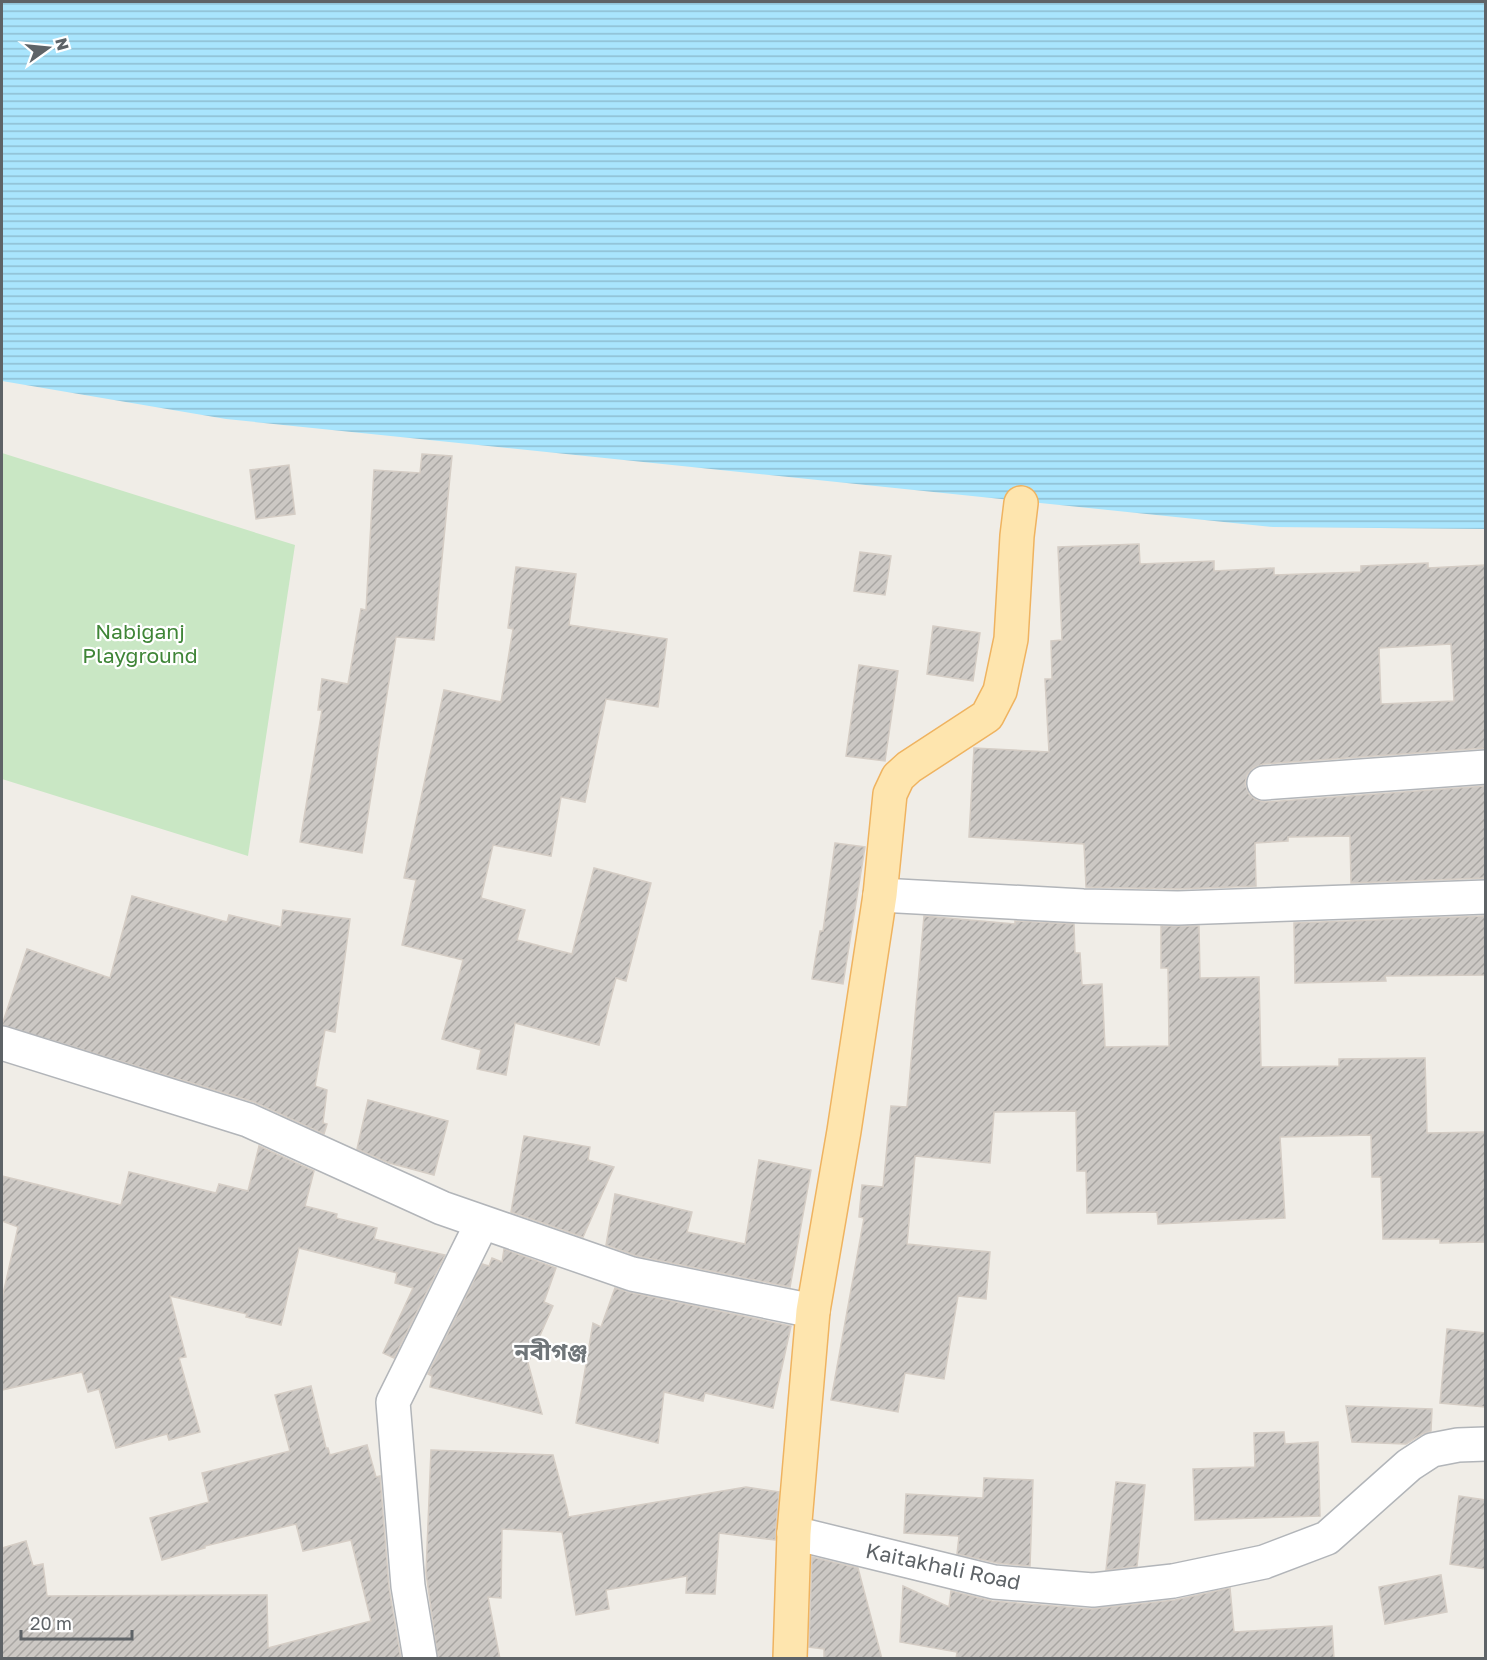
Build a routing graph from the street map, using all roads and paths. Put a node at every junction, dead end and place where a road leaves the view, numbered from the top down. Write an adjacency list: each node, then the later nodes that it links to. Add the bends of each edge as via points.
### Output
1 (1021, 503): 4 (main road, via 1011,639 1000,692 987,716 898,777 890,794)
2 (1485, 767): 3 (street)
3 (1264, 783)
4 (880, 895): 5 (street, via 1178,908); 8 (main road)
5 (1485, 897)
6 (2, 1043): 7 (street, via 248,1120)
7 (482, 1223): 8 (street, via 632,1274); 11 (street, via 393,1402 408,1586)
8 (813, 1311): 10 (main road)
9 (1485, 1444): 10 (street, Kaitakhali Road, via 1432,1450 1409,1465 1327,1538 1264,1562 1173,1581 1093,1590 994,1582)
10 (794, 1533): 12 (main road)
11 (420, 1659)
12 (790, 1659)

